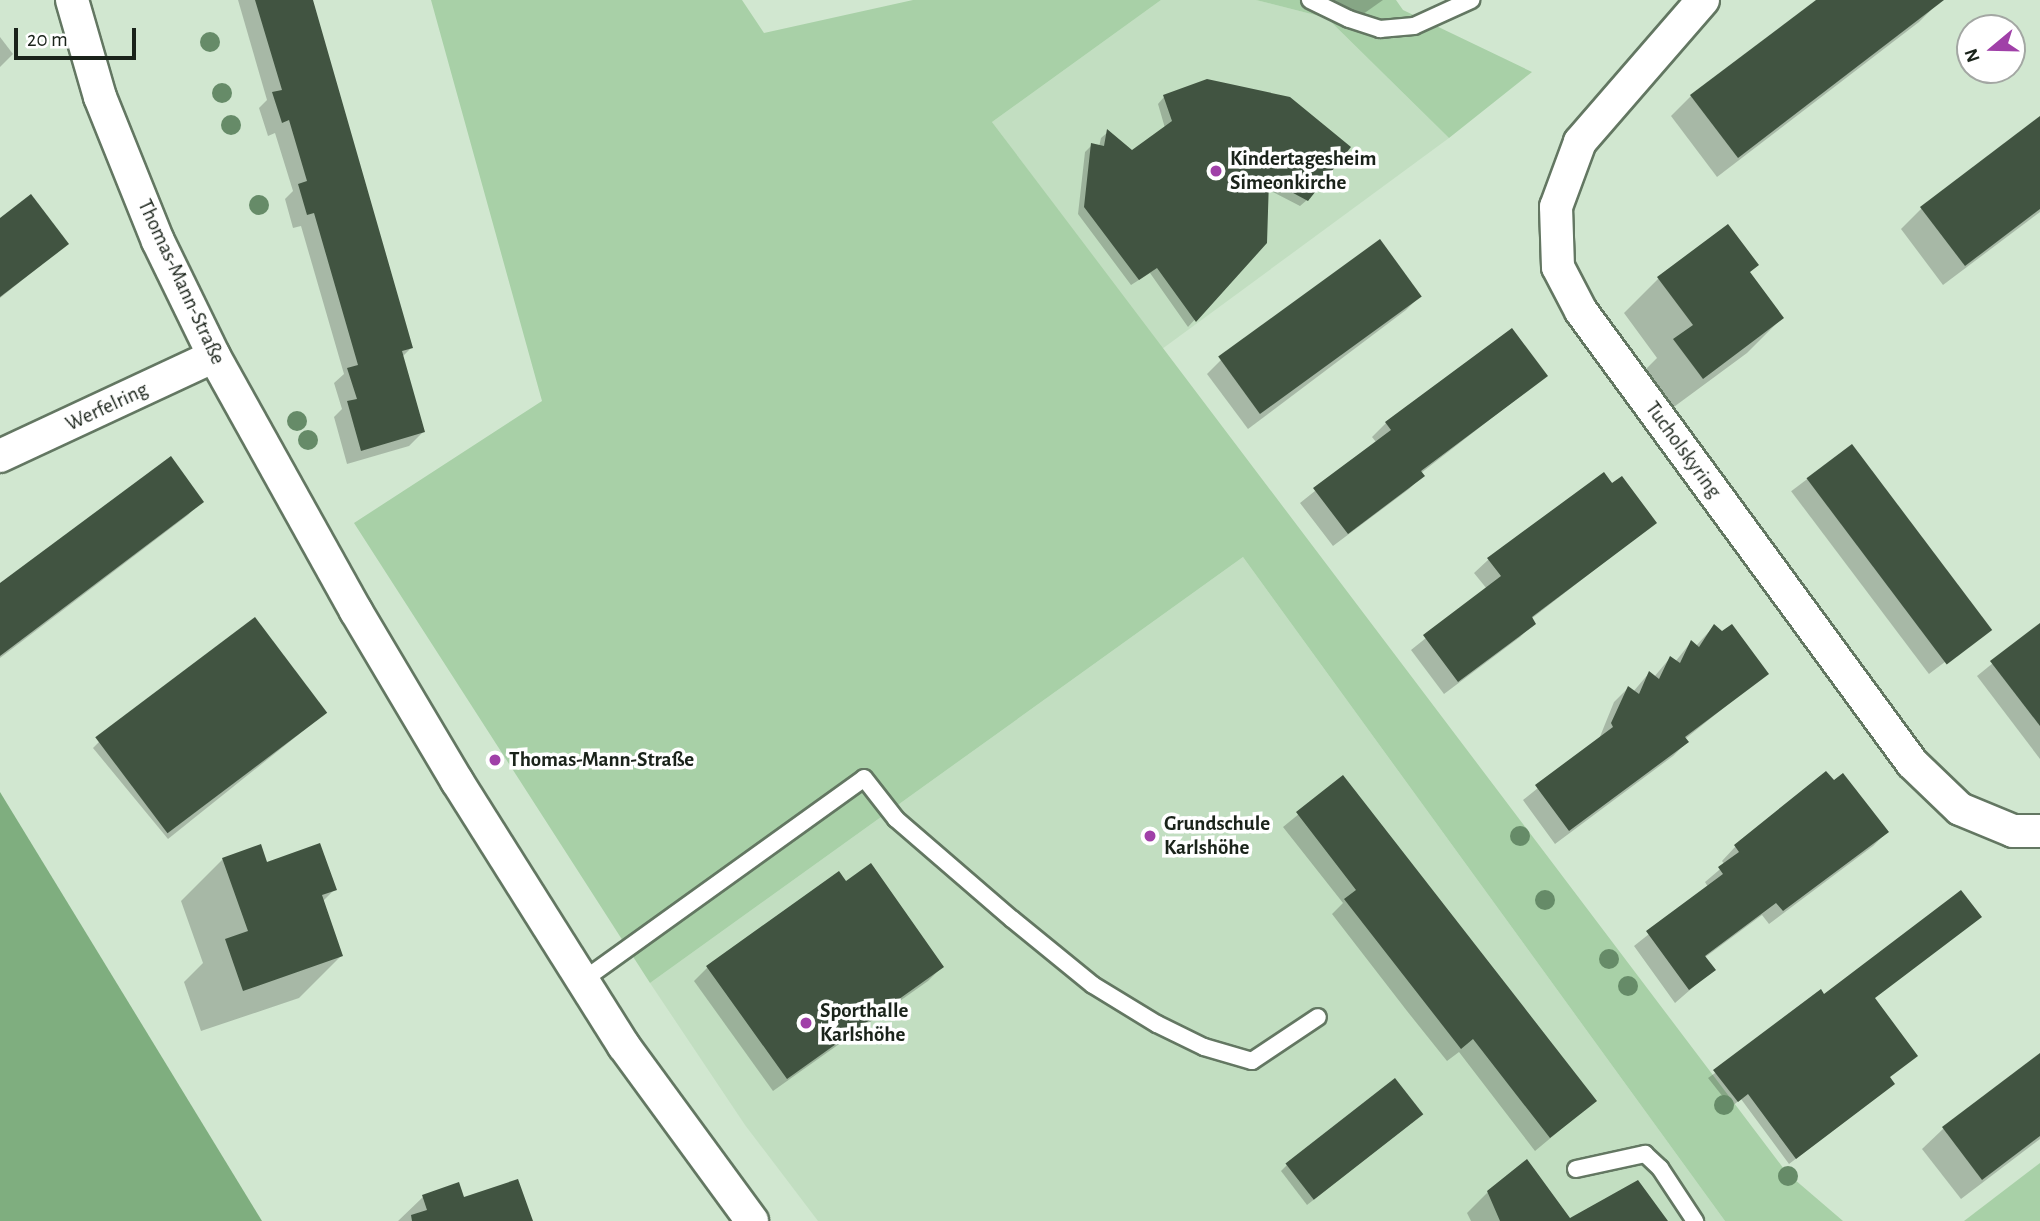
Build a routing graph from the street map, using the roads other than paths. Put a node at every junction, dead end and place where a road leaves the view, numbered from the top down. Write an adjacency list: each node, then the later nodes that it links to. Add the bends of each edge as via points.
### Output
1 (72, 0): 5 (street, Thomas-Mann-Straße, via 100,97 158,241)
2 (1310, 0): 3 (lane, via 1380,29 1413,26)
3 (1471, 0)
4 (1703, 0): 7 (street, Tucholskyring, via 1580,142 1556,207 1559,267 1581,311 1912,763 1960,809 2013,831)
5 (214, 356): 6 (street, Werfelring); 8 (street, Thomas-Mann-Straße, via 405,696)
6 (0, 456)
7 (2040, 831)
8 (582, 981): 9 (lane, via 863,778 896,819 1023,927 1093,985 1157,1024 1203,1048 1252,1062); 11 (street, Thomas-Mann-Straße)
9 (1318, 1017)
10 (1576, 1169): 12 (lane, via 1645,1154 1660,1168)
11 (752, 1221)
12 (1695, 1221)

